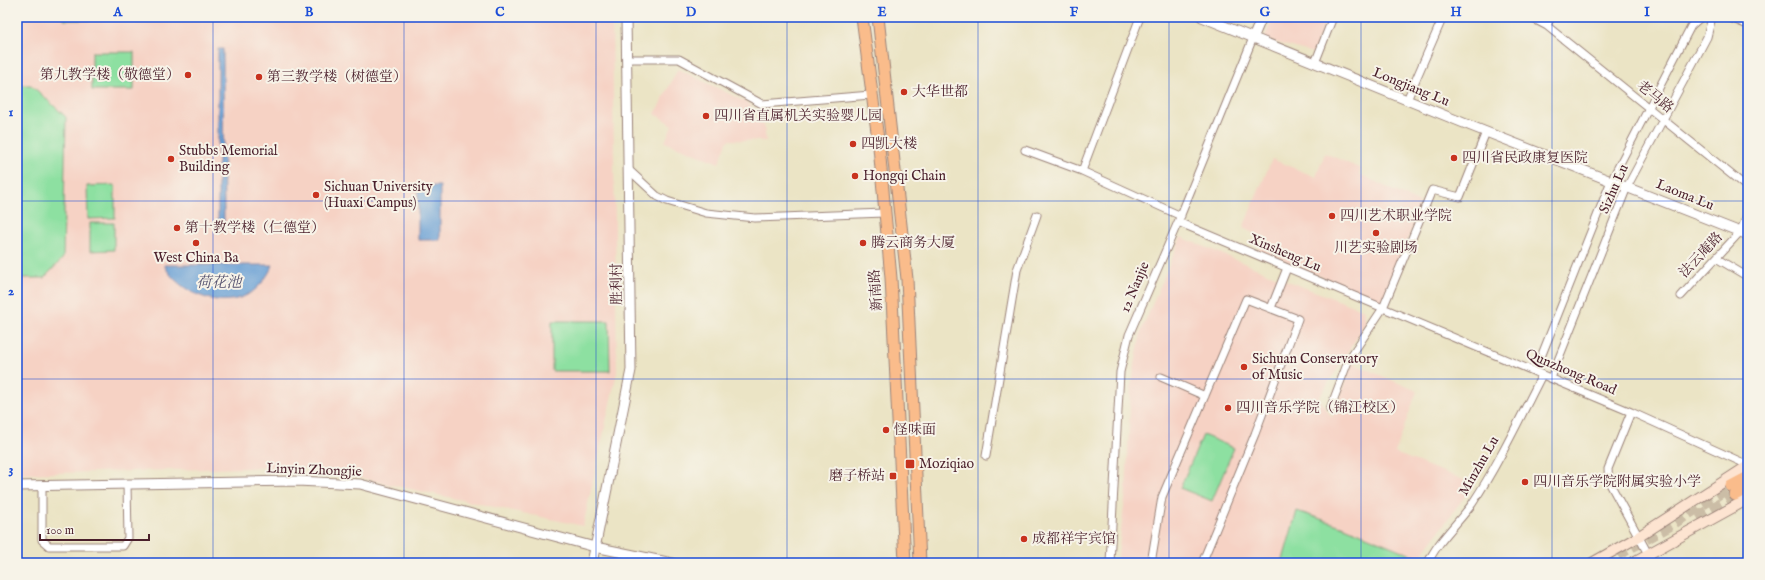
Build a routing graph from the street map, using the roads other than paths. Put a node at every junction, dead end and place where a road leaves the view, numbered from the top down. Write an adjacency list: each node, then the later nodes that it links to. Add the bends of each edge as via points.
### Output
1 (626, 17): 17 (street, 胜利村)
2 (862, 17): 19 (main road, 新南路)
3 (878, 17): 61 (main road, via 907,279)
4 (1140, 17): 26 (street)
5 (1202, 17): 16 (street, Longjiang Lu)
6 (1262, 17): 16 (street)
7 (1332, 17): 18 (street)
8 (1443, 17): 20 (street)
9 (1530, 17): 15 (street, 老马路)
10 (1551, 17): 15 (street)
11 (1701, 17): 21 (street, Sizhu Lu, via 1692,26)
12 (1712, 17): 22 (street, Sizhu Lu, via 1706,37)
13 (1728, 17): 14 (street)
14 (1748, 25)
15 (1547, 26): 21 (street, 老马路)
16 (1253, 38): 18 (street, Longjiang Lu); 33 (street, 12 Nanjie)
17 (627, 58): 19 (street, via 679,59 762,104); 25 (street, 胜利村)
18 (1315, 63): 20 (street, Longjiang Lu)
19 (871, 95): 30 (main road, 新南路, via 879,147)
20 (1406, 100): 23 (street, Longjiang Lu)
21 (1648, 108): 22 (street, 老马路); 27 (street, Sizhu Lu)
22 (1663, 120): 28 (street, Sizhu Lu); 29 (street, 老马路)
23 (1486, 132): 27 (street, Longjiang Lu); 40 (street, via 1460,197 1432,190)
24 (1025, 150): 26 (street, Xinsheng Lu)
25 (629, 170): 30 (street, via 657,196 706,213 756,218); 56 (street, 胜利村, via 632,370)
26 (1082, 171): 33 (street, Xinsheng Lu)
27 (1611, 181): 28 (street, Laoma Lu); 41 (street, Sizhu Lu)
28 (1627, 187): 34 (street, Laoma Lu); 43 (street, Sizhu Lu)
29 (1748, 188)
30 (884, 213): 60 (main road, 新南路, via 891,282)
31 (1748, 214): 34 (street)
32 (1037, 215): 47 (street, via 1017,270)
33 (1179, 219): 36 (street, Xinsheng Lu); 62 (street, 12 Nanjie, via 1129,335 1120,372)
34 (1744, 233): 35 (street, 法云庵路)
35 (1716, 258): 37 (street); 38 (street, 法云庵路)
36 (1287, 268): 39 (street); 40 (street, Xinsheng Lu)
37 (1748, 277)
38 (1681, 296)
39 (1271, 308): 44 (street, via 1246,299); 64 (street, via 1298,319 1255,434)
40 (1383, 308): 41 (street, Qunzhong Road); 45 (street, via 1349,359)
41 (1539, 373): 43 (street, Qunzhong Road); 65 (street, Minzhu Lu, via 1490,475 1471,506)
42 (1161, 378): 44 (street)
43 (1551, 378): 46 (street, Qunzhong Road)
44 (1205, 396): 63 (street, via 1162,498)
45 (1330, 409)
46 (1631, 412): 48 (street, Qunzhong Road); 55 (street, via 1608,469 1609,482)
47 (986, 456)
48 (1748, 465): 55 (main road)
49 (1748, 477): 53 (main road, via 1733,491)
50 (127, 484): 52 (street, Linyin Zhongjie); 52 (street, via 128,538 123,546 49,546 42,540); 56 (street, Linyin Zhongjie, via 297,481 360,484)
51 (17, 486): 52 (street, Linyin Zhongjie)
52 (42, 486)
53 (1748, 488)
54 (1748, 499): 57 (main road)
55 (1638, 537): 57 (street); 66 (main road)
56 (595, 547): 58 (street, 胜利村); 59 (street, Linyin Zhongjie)
57 (1650, 559): 67 (main road)
58 (592, 563)
59 (672, 563)
60 (905, 563)
61 (920, 563)
62 (1110, 563)
63 (1150, 563)
64 (1202, 563)
65 (1428, 563)
66 (1592, 563)
67 (1632, 563)

